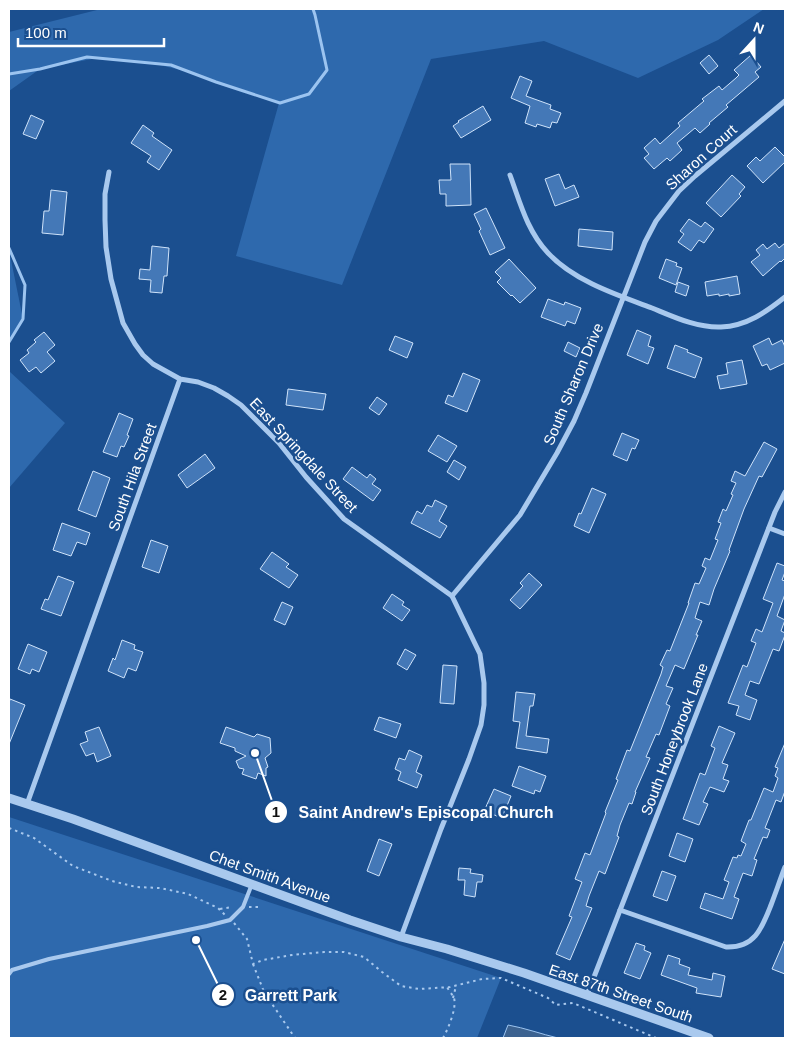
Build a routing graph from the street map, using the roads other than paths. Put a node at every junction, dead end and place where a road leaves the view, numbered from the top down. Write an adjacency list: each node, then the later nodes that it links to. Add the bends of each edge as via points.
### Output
1 (785, 100): 4 (street, Sharon Court, via 671,200 645,242)
2 (109, 172): 6 (street, via 105,194 106,247 123,323 143,355)
3 (510, 175): 4 (street, via 527,223 547,253 569,271)
4 (623, 297): 5 (street, via 699,326 722,327 757,317); 10 (street, South Sharon Drive, via 574,421 557,453 520,515)
5 (785, 297)
6 (180, 379): 10 (street, East Springdale Street, via 214,388 241,405 279,443 344,519); 12 (street, South Hila Street)
7 (785, 492): 8 (street, South Honeybrook Lane)
8 (769, 528): 9 (street); 15 (street, South Honeybrook Lane)
9 (785, 534)
10 (452, 596): 16 (street, via 480,654 484,683 483,713 469,759)
11 (9, 798): 12 (street, Chet Smith Avenue)
12 (27, 804): 14 (street, Chet Smith Avenue)
13 (785, 867): 15 (street, via 759,932 751,940 736,946 726,947)
14 (252, 884): 16 (street, Chet Smith Avenue); 18 (lane, via 243,907 230,920 49,959 12,970)
15 (620, 910): 19 (street, South Honeybrook Lane)
16 (401, 937): 17 (street, Chet Smith Avenue)
17 (524, 973): 19 (street, East 87th Street South)
18 (9, 974)
19 (587, 995): 20 (street, East 87th Street South)
20 (709, 1038)

